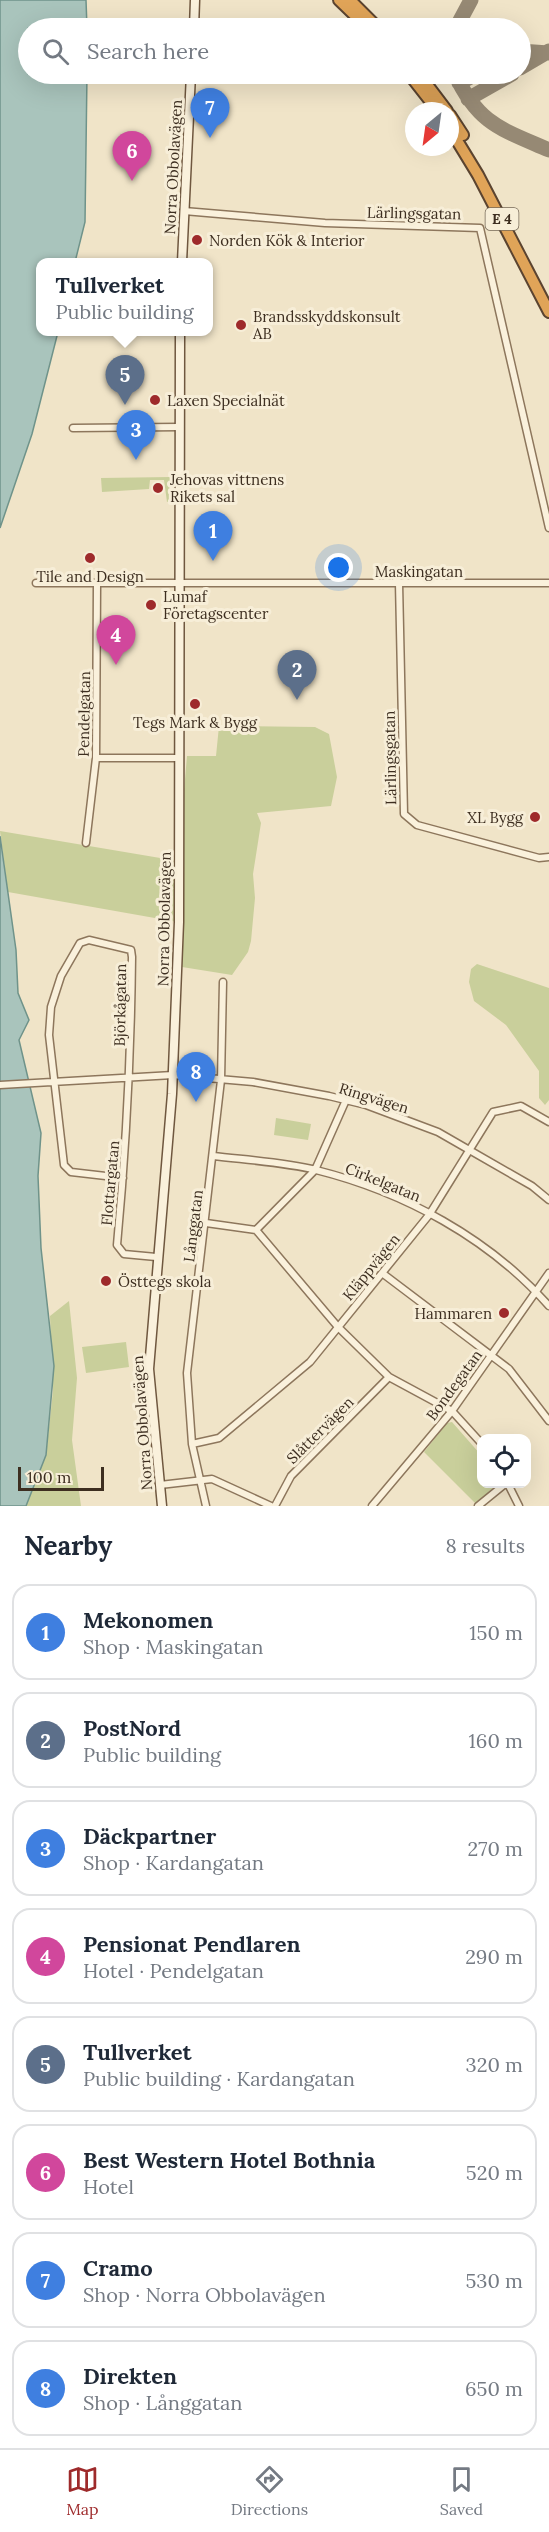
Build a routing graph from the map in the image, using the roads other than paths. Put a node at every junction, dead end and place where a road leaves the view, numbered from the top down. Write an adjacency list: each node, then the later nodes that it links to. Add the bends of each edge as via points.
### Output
1 (195, 0): 4 (street)
2 (339, 0): 5 (highway)
3 (350, 0): 6 (highway)
4 (194, 18)
5 (358, 18)
6 (368, 18)
7 (190, 84): 14 (street, Norra Obbolavägen)
8 (417, 84): 10 (highway)
9 (427, 84): 11 (highway)
10 (431, 102)
11 (440, 102)
12 (459, 130): 16 (highway, E 4)
13 (459, 143): 17 (highway, E 4)
14 (184, 211): 15 (street, Norra Obbolavägen); 21 (street, Lärlingsgatan, via 325,223 480,228)
15 (182, 258)
16 (549, 297)
17 (549, 312)
18 (180, 336): 20 (street, Norra Obbolavägen)
19 (73, 428): 20 (street)
20 (179, 428): 23 (street, Norra Obbolavägen)
21 (549, 528)
22 (36, 583): 26 (street, Maskingatan)
23 (181, 583): 24 (street, Maskingatan); 26 (street, Maskingatan); 28 (street, Norra Obbolavägen)
24 (399, 583): 25 (street, Maskingatan); 30 (street, Lärlingsgatan, via 404,814 417,825 538,858)
25 (549, 583)
26 (97, 584): 27 (street, Pendelgatan)
27 (96, 758): 28 (street); 29 (street, Pendelgatan)
28 (179, 758): 32 (street, Norra Obbolavägen, via 179,922)
29 (86, 843)
30 (549, 857)
31 (223, 982): 35 (street, Långgatan)
32 (173, 1075): 33 (street, Ringvägen); 35 (street, Ringvägen); 47 (street, Norra Obbolavägen)
33 (130, 1078): 34 (street, Ringvägen); 34 (street, Björkågatan, via 130,950 89,940 80,943 61,976 51,1007 49,1035); 42 (street, Flottargatan)
34 (55, 1080): 36 (street, Ringvägen); 42 (street, via 66,1169)
35 (221, 1080): 37 (street, Ringvägen, via 265,1084); 40 (street, Långgatan)
36 (0, 1085)
37 (345, 1100): 39 (street, Ringvägen, via 438,1132); 41 (street)
38 (549, 1122): 39 (street, Kläppvägen, via 521,1106 493,1112)
39 (468, 1150): 43 (street, Ringvägen); 44 (street, Kläppvägen)
40 (213, 1156): 41 (street, Cirkelgatan); 45 (street, Långgatan)
41 (315, 1170): 44 (street, Cirkelgatan, via 375,1189); 46 (street)
42 (123, 1178): 47 (street, Flottargatan, via 118,1248 124,1254)
43 (549, 1200)
44 (429, 1215): 48 (street, Kläppvägen); 50 (street, Cirkelgatan, via 483,1247)
45 (206, 1223): 46 (street); 58 (street, Långgatan, via 187,1373)
46 (256, 1230): 52 (street)
47 (156, 1257): 60 (street, Norra Obbolavägen, via 148,1368)
48 (382, 1273): 52 (street, Kläppvägen); 53 (street)
49 (549, 1273): 50 (street, Bondegatan)
50 (536, 1292): 51 (street, Cirkelgatan); 53 (street, Bondegatan)
51 (549, 1306)
52 (338, 1328): 54 (street); 58 (street, Kläppvägen, via 310,1362 219,1438)
53 (492, 1354): 55 (street, Bondegatan); 56 (street, via 516,1376)
54 (389, 1377): 55 (street); 65 (street, Slåttervägen, via 291,1476)
55 (452, 1411): 57 (street); 66 (street, Bondegatan)
56 (549, 1421)
57 (477, 1438)
58 (192, 1444): 59 (street, Långgatan)
59 (200, 1479): 60 (street); 64 (street, Långgatan); 65 (street, via 222,1482)
60 (160, 1485): 63 (street, Norra Obbolavägen)
61 (502, 1488): 67 (street)
62 (509, 1488): 68 (street)
63 (162, 1506)
64 (206, 1506)
65 (273, 1506)
66 (372, 1506)
67 (478, 1506)
68 (519, 1506)

